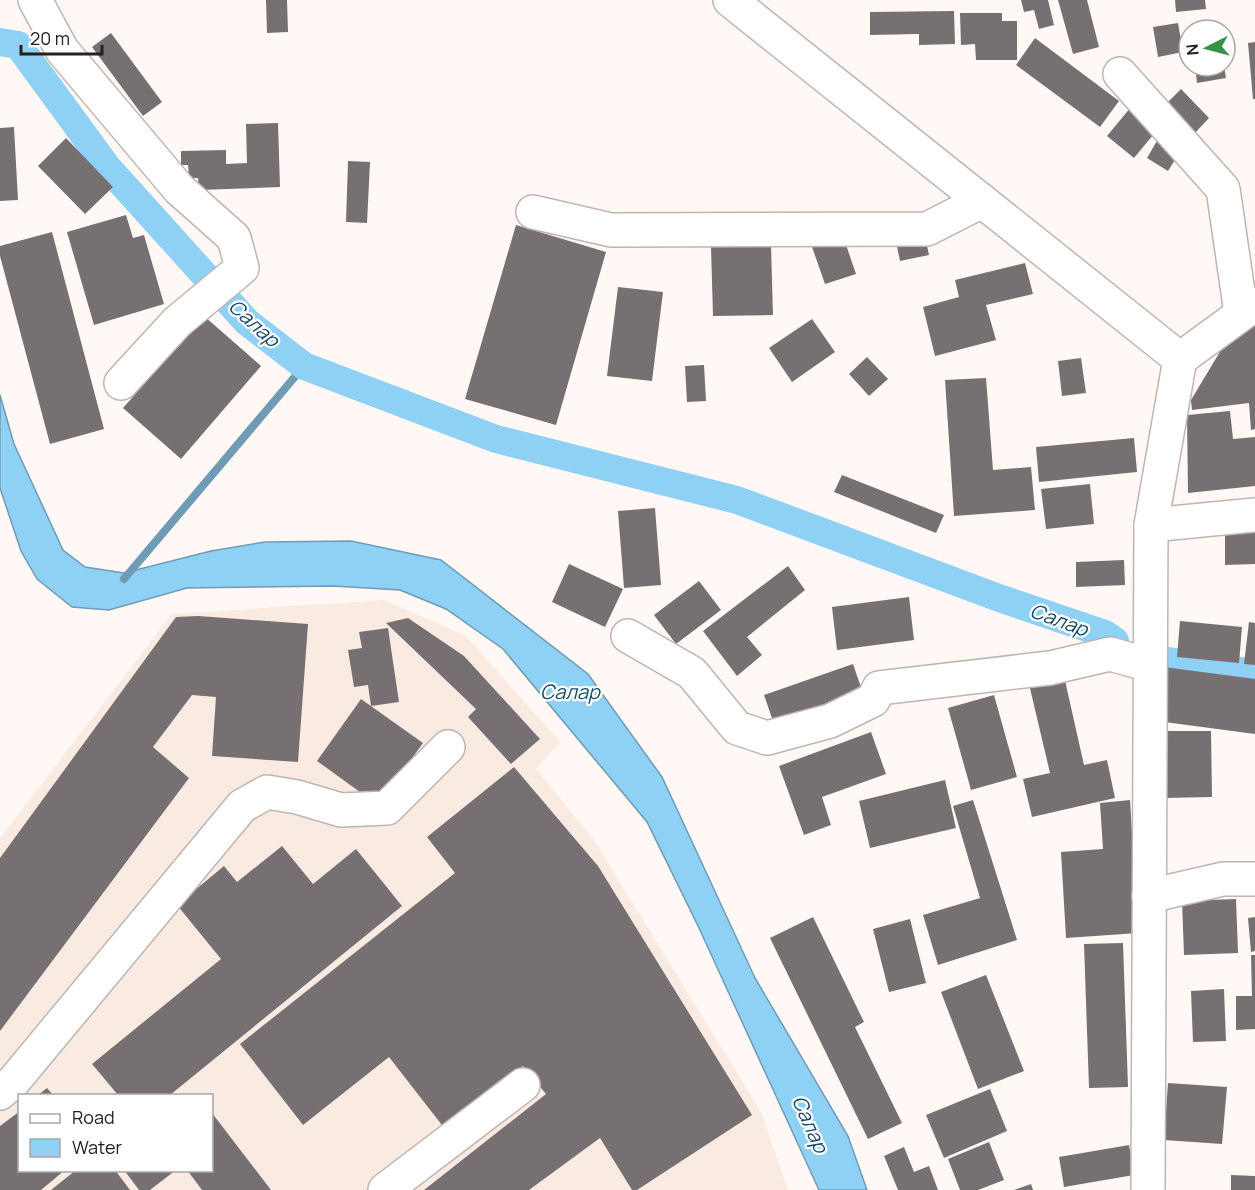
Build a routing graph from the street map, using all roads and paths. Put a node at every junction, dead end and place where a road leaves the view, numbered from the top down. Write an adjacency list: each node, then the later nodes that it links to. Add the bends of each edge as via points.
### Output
1 (35, 0): 8 (street, via 62,50 179,189 234,238 242,268 177,322)
2 (741, 5): 4 (street)
3 (1120, 74): 6 (street, via 1223,189)
4 (982, 201): 5 (street, via 927,229 611,230); 7 (street)
5 (533, 212)
6 (1248, 309): 7 (street)
7 (1180, 359): 10 (street)
8 (121, 383)
9 (1255, 515): 10 (street)
10 (1151, 525): 12 (street)
11 (628, 636): 12 (street, via 692,673 736,728 767,738 831,721 873,700 879,688 1050,668 1110,654)
12 (1150, 665): 15 (street)
13 (448, 747): 17 (street, via 387,808 341,810 267,792 242,806)
14 (1255, 879): 15 (street, via 1223,879)
15 (1149, 896): 19 (street)
16 (524, 1084): 18 (street)
17 (0, 1093)
18 (385, 1190)
19 (1148, 1190)

